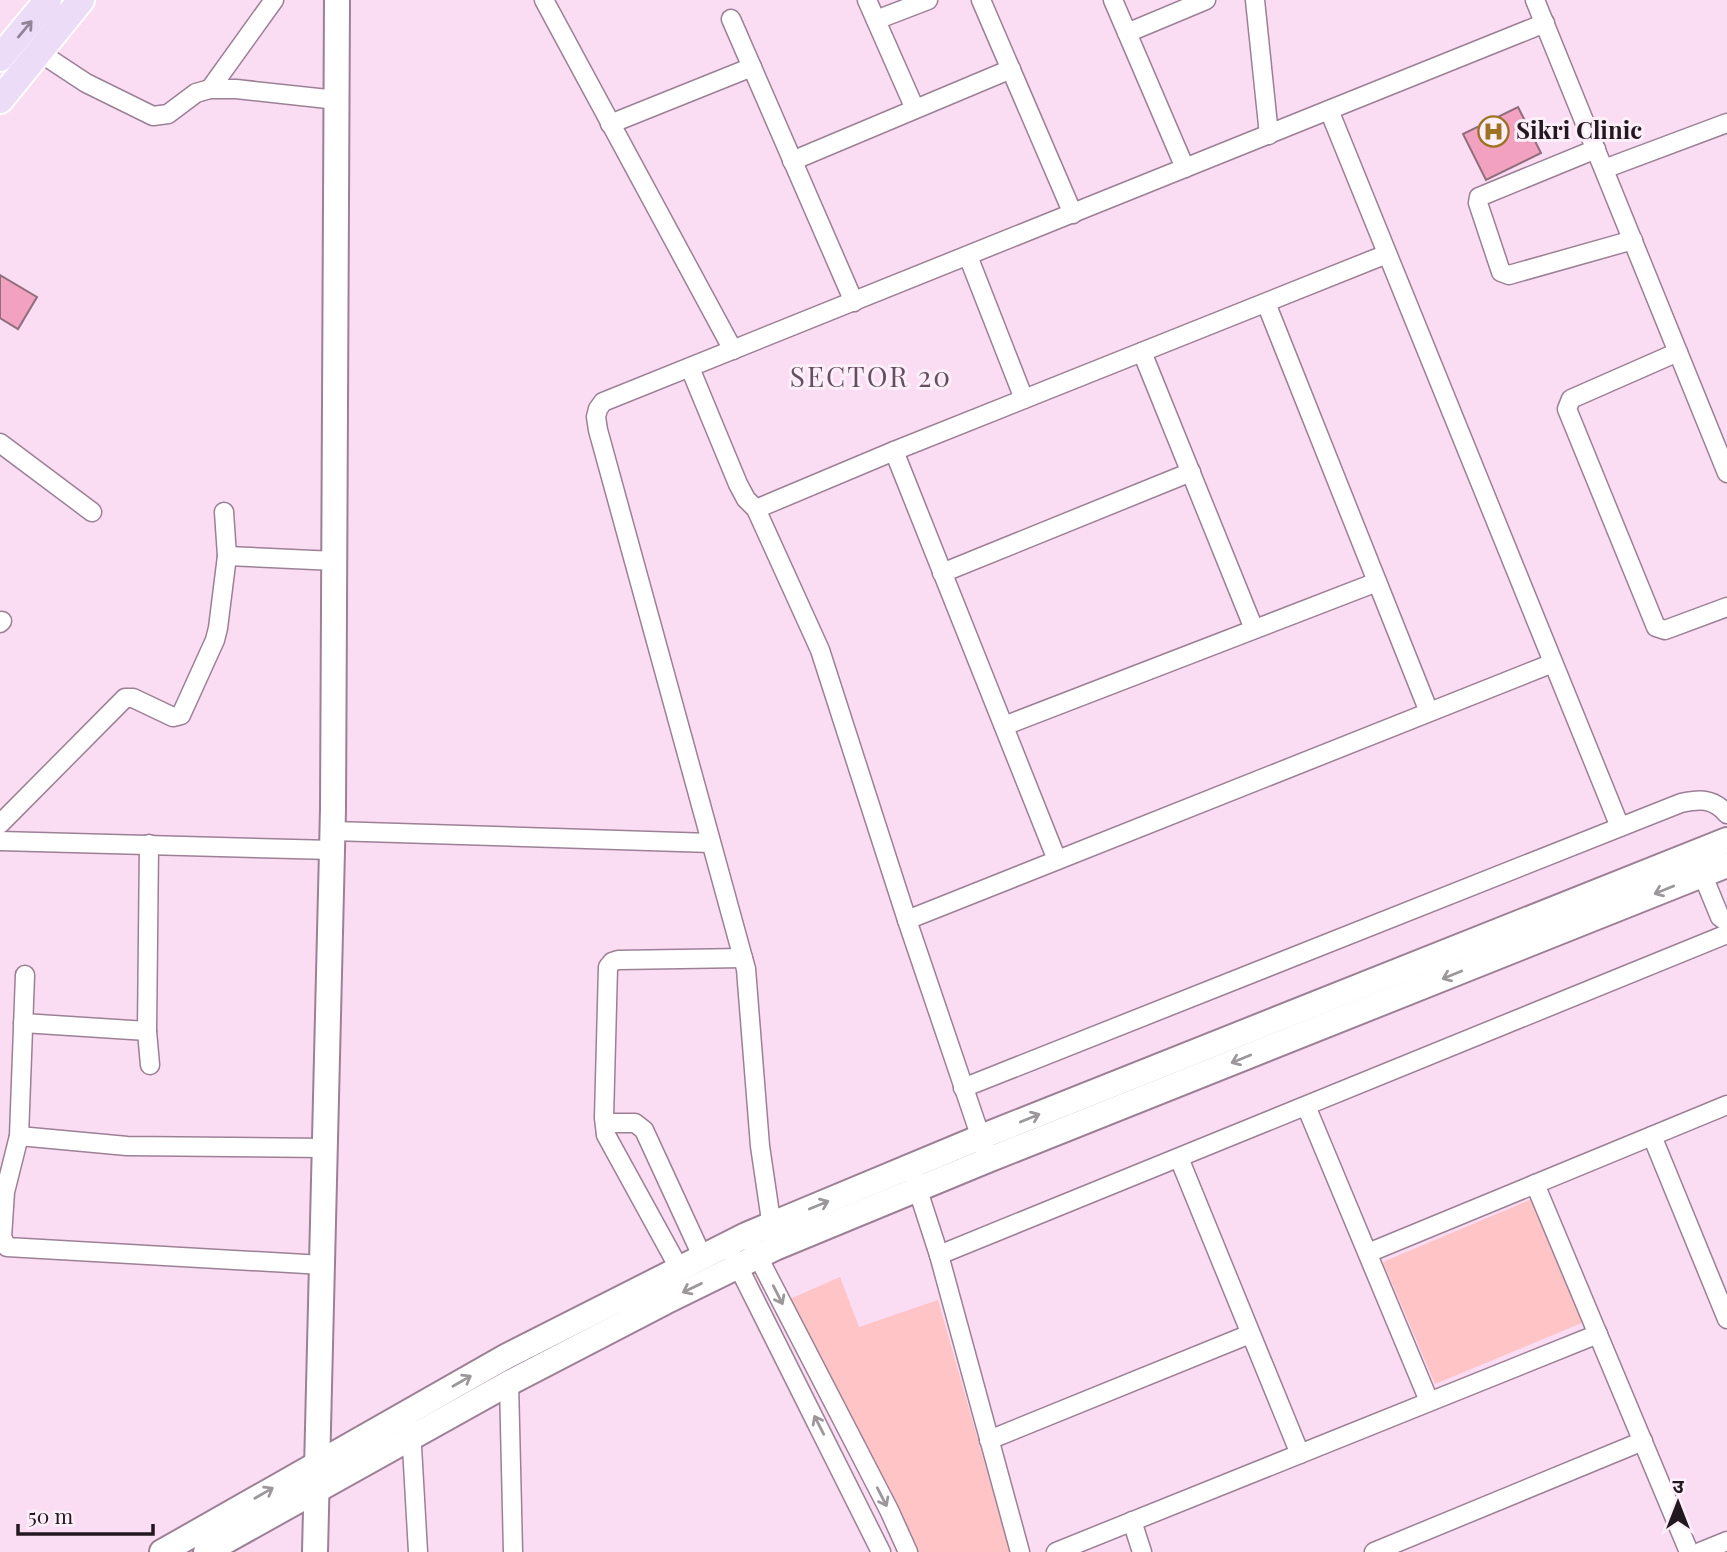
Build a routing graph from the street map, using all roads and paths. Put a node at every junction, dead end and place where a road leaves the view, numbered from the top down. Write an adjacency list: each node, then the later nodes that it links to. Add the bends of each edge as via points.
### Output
1 (48, 0): 18 (main road, one-way to 1)
2 (81, 0): 17 (main road)
3 (274, 0): 21 (street)
4 (337, 0): 23 (main road)
5 (544, 0): 27 (street)
6 (867, 0): 14 (street)
7 (928, 0): 14 (street)
8 (981, 0): 20 (street)
9 (1113, 0): 16 (street)
10 (1206, 0): 16 (street)
11 (1255, 0): 28 (street)
12 (1535, 0): 15 (street)
13 (731, 19): 19 (street)
14 (876, 20): 24 (street)
15 (1545, 23): 25 (street); 29 (street)
16 (1128, 33): 31 (street)
17 (39, 52): 21 (street, via 86,83 153,116 168,114); 22 (main road)
18 (0, 58)
19 (752, 67): 27 (street); 30 (street)
20 (1011, 69): 24 (street); 33 (street)
21 (209, 89): 23 (street)
22 (0, 100)
23 (337, 100): 52 (main road)
24 (915, 109): 30 (street)
25 (1329, 110): 28 (street); 35 (street)
26 (1727, 123): 32 (street)
27 (610, 124): 39 (street)
28 (1269, 135): 31 (street)
29 (1596, 149): 32 (street); 34 (street, via 1479,198 1501,272 1509,275)
30 (792, 160): 37 (street)
31 (1185, 168): 33 (street)
32 (1604, 169): 34 (street)
33 (1073, 214): 36 (street)
34 (1633, 240): 41 (street)
35 (1387, 254): 38 (street); 57 (street)
36 (968, 256): 37 (street); 43 (street)
37 (854, 302): 39 (street)
38 (1266, 303): 40 (street); 54 (street)
39 (733, 350): 42 (street)
40 (1142, 352): 43 (street); 46 (street)
41 (1678, 352): 47 (street); 55 (street, via 1571,399 1567,409 1656,627 1665,630)
42 (690, 368): 48 (street, via 738,484); 65 (street, via 603,402 596,417)
43 (1024, 399): 45 (street)
44 (0, 443): 49 (street)
45 (894, 451): 48 (street); 53 (street)
46 (1191, 472): 53 (street); 56 (street)
47 (1727, 473)
48 (755, 509): 70 (street, via 820,650)
49 (92, 512)
50 (224, 512): 51 (street)
51 (227, 556): 52 (street); 61 (street, via 215,640 181,715 173,717 125,698)
52 (334, 561): 64 (main road)
53 (942, 573): 59 (street)
54 (1377, 582): 56 (street); 58 (street)
55 (1727, 607)
56 (1254, 629): 59 (street)
57 (1553, 663): 58 (street); 62 (street)
58 (1429, 712): 68 (street)
59 (1004, 726): 68 (street)
60 (1727, 814): 62 (street, via 1709,800 1699,799)
61 (0, 824)
62 (1620, 827): 78 (street)
63 (0, 841): 66 (street)
64 (333, 841): 65 (street); 66 (street); 84 (main road)
65 (711, 843): 73 (street)
66 (149, 844): 76 (street)
67 (1725, 856): 69 (main road)
68 (1057, 860): 70 (street)
69 (1698, 863): 71 (street, via 1720,917); 85 (main road)
70 (907, 920): 78 (street)
71 (1727, 922)
72 (1727, 934): 80 (street)
73 (743, 958): 81 (street, via 618,960 609,965); 90 (street, via 760,1146)
74 (25, 975): 75 (street)
75 (23, 1023): 76 (street); 82 (street)
76 (147, 1031): 77 (street)
77 (150, 1065)
78 (963, 1088): 85 (street)
79 (1727, 1105): 83 (street)
80 (1306, 1106): 86 (street); 91 (street)
81 (605, 1123): 93 (street, via 633,1122 644,1130); 95 (street, via 607,1139)
82 (19, 1136): 84 (street, via 127,1146); 89 (street)
83 (1652, 1136): 88 (street); 96 (street)
84 (326, 1148): 94 (main road)
85 (985, 1149): 87 (main road)
86 (1179, 1158): 92 (street); 97 (street)
87 (915, 1179): 90 (main road); 92 (street)
88 (1535, 1184): 91 (street); 98 (street)
89 (2, 1193): 94 (street, via 2,1237 11,1249)
90 (753, 1246): 93 (main road); 99 (main road, one-way to 99); 115 (street, one-way to 90); 116 (street, one-way to 116)
91 (1368, 1253): 100 (street)
92 (939, 1255): 103 (street)
93 (702, 1256): 95 (main road)
94 (323, 1265): 106 (main road)
95 (679, 1268): 101 (main road, one-way to 95)
96 (1727, 1319)
97 (1250, 1334): 103 (street); 105 (street)
98 (1598, 1334): 100 (street); 104 (street)
99 (509, 1383): 102 (main road); 114 (street)
100 (1429, 1402): 105 (street)
101 (410, 1411): 102 (street); 106 (main road)
102 (412, 1438): 107 (main road); 113 (street)
103 (989, 1440): 117 (street)
104 (1643, 1441): 120 (street); 121 (street)
105 (1300, 1454): 108 (street)
106 (318, 1461): 107 (main road); 110 (main road, one-way to 106)
107 (317, 1491): 111 (main road); 112 (main road)
108 (1132, 1521): 118 (street); 119 (street)
109 (1727, 1541): 122 (street)
110 (162, 1552)
111 (206, 1552)
112 (315, 1552)
113 (418, 1552)
114 (513, 1552)
115 (881, 1552)
116 (908, 1552)
117 (1020, 1552)
118 (1056, 1552)
119 (1142, 1552)
120 (1374, 1552)
121 (1689, 1552)
122 (1700, 1552)

